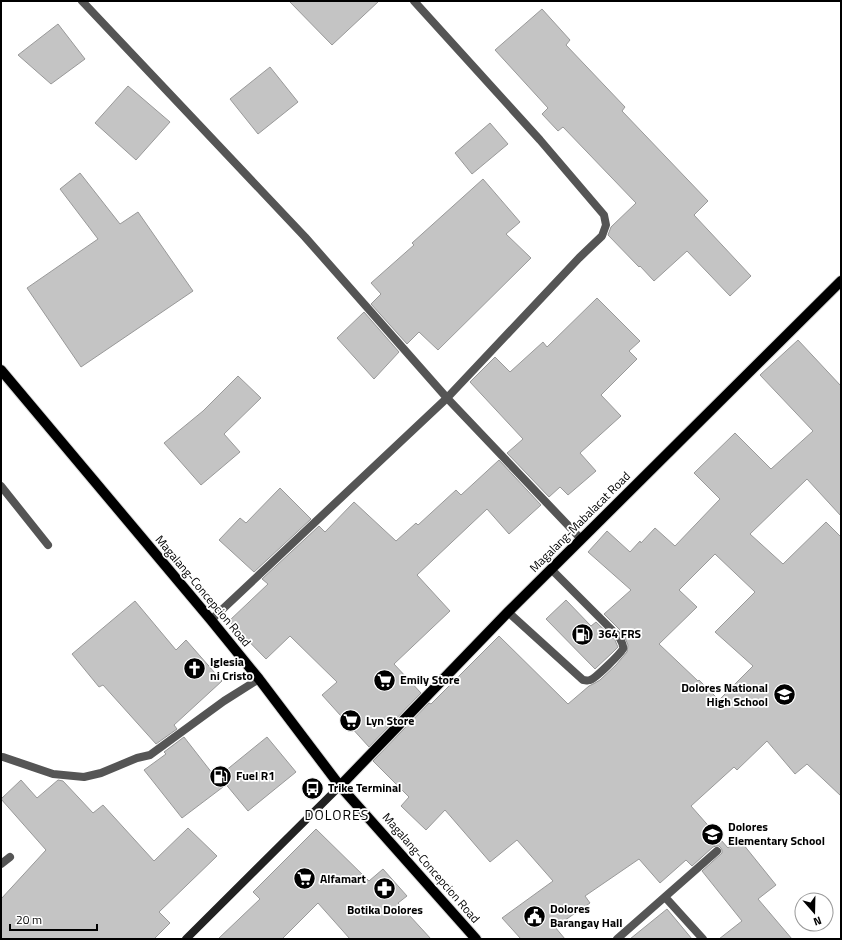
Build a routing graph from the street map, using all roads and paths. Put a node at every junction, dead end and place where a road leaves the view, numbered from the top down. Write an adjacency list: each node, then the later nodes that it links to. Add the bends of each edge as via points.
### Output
1 (82, 1): 5 (street, via 305,237)
2 (414, 1): 5 (street, via 540,140 604,215 606,225 602,236)
3 (841, 281): 7 (main road, Magalang-Mabalacat Road)
4 (1, 370): 11 (main road, Magalang-Concepcion Road)
5 (447, 398): 7 (street); 11 (street)
6 (1, 486): 8 (street)
7 (581, 539): 9 (main road, Magalang-Mabalacat Road)
8 (48, 545)
9 (551, 569): 10 (main road, Magalang-Mabalacat Road); 10 (street, via 619,637 623,649 611,662 589,681 583,680)
10 (508, 612): 14 (main road, Magalang-Mabalacat Road)
11 (211, 620): 12 (main road, Magalang-Concepcion Road)
12 (259, 679): 13 (street, via 150,755 101,773 84,777 53,774); 14 (main road, Magalang-Concepcion Road)
13 (3, 757)
14 (340, 786): 19 (street); 20 (main road, Magalang-Concepcion Road)
15 (717, 851): 18 (street)
16 (10, 857): 17 (street)
17 (1, 864)
18 (665, 897): 21 (street); 22 (street)
19 (186, 939)
20 (476, 939)
21 (617, 939)
22 (703, 939)

